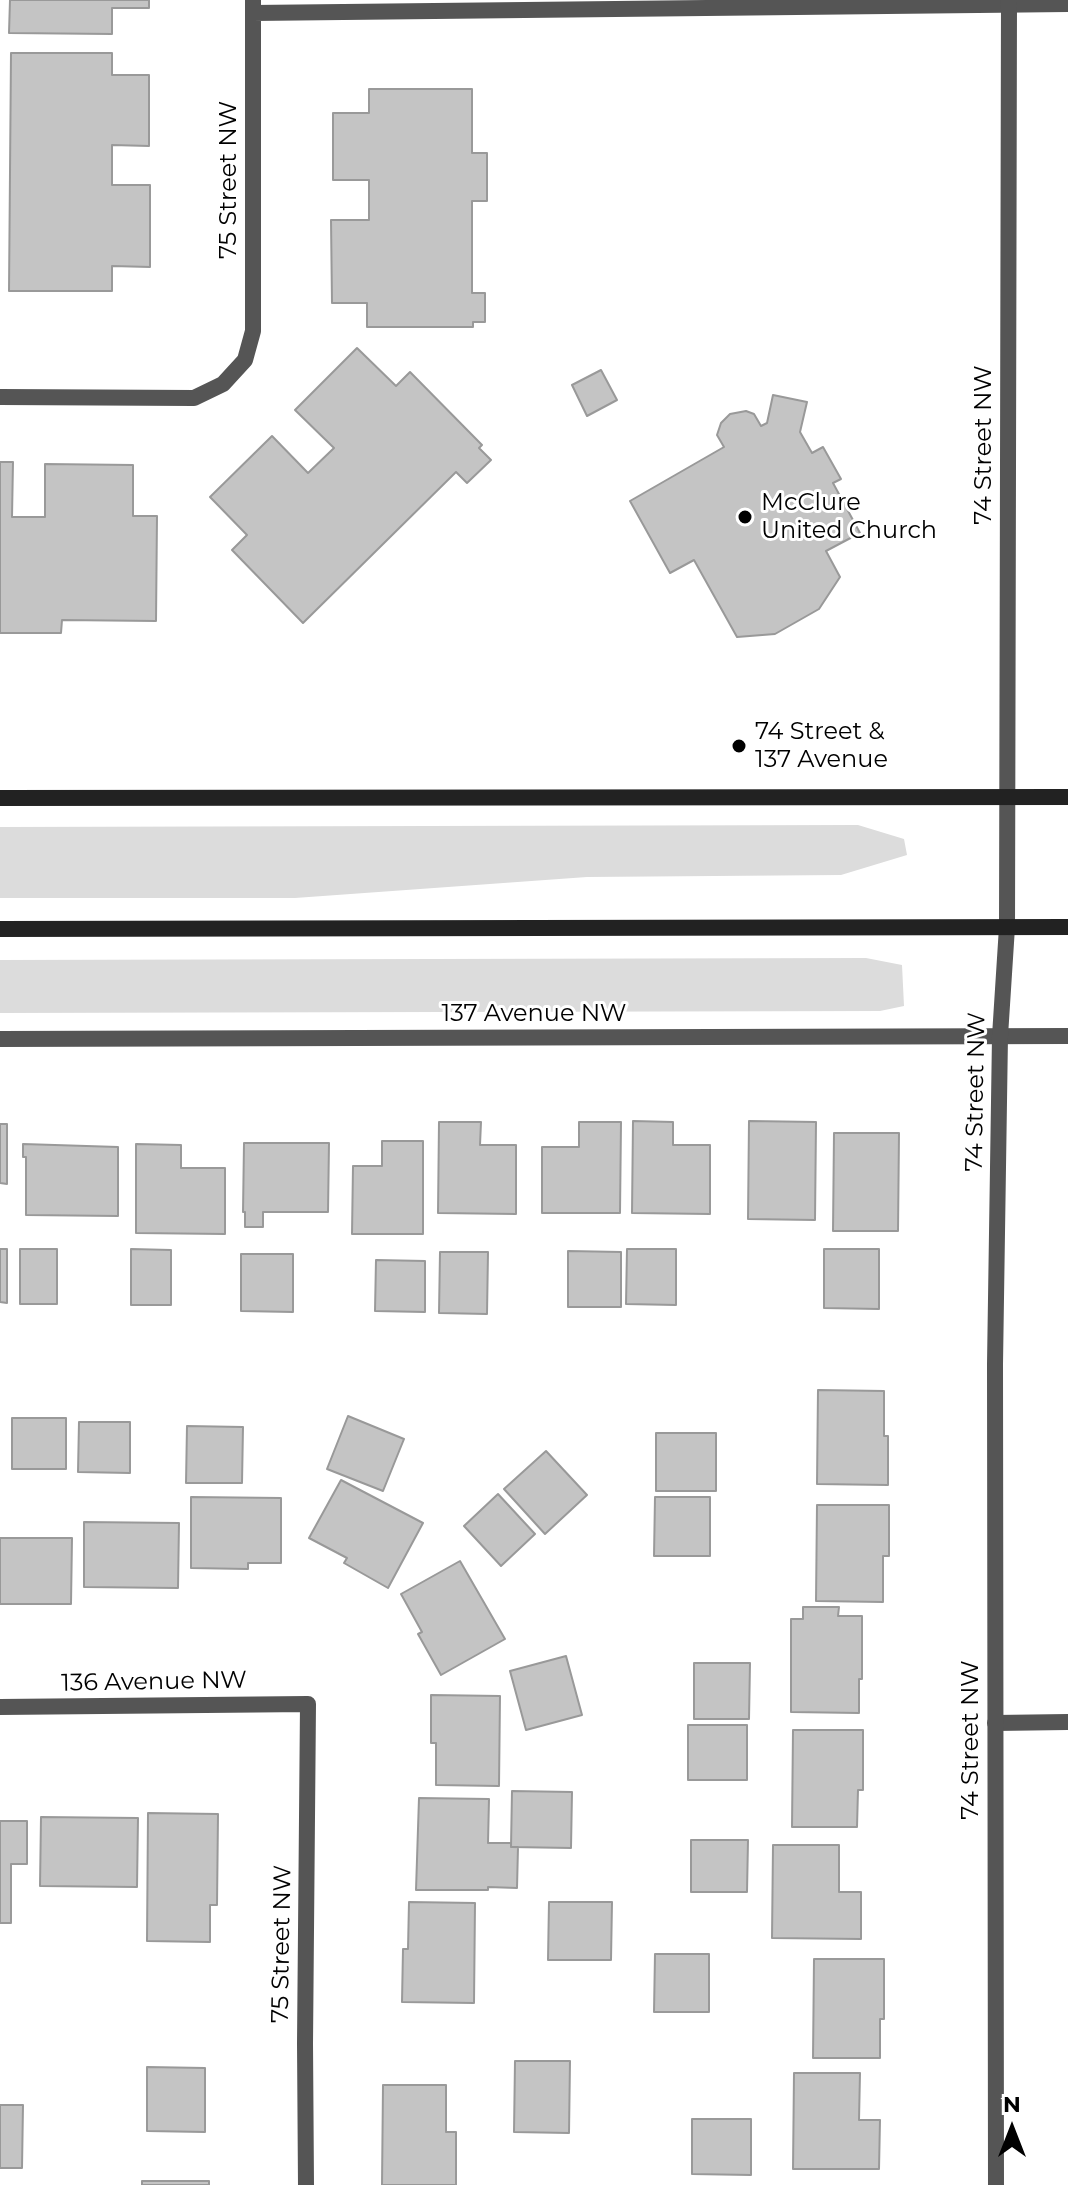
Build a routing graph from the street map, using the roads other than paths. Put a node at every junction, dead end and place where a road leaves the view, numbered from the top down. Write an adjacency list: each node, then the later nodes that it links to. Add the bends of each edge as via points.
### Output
1 (1009, 2): 2 (street); 3 (street); 5 (street, 74 Street NW)
2 (1068, 4)
3 (253, 7): 4 (street, 75 Street NW, via 253,331 245,360 223,384 194,398)
4 (0, 397)
5 (1007, 797): 6 (main road); 7 (main road); 8 (street, 74 Street NW)
6 (1068, 797)
7 (0, 798)
8 (1007, 927): 9 (main road); 10 (main road); 11 (street, 74 Street NW)
9 (1068, 927)
10 (0, 929)
11 (1000, 1036): 12 (street, 137 Avenue NW); 13 (street, 137 Avenue NW); 17 (street, 74 Street NW)
12 (1068, 1036)
13 (0, 1039)
14 (308, 1704): 15 (street, 136 Avenue NW); 18 (street, 75 Street NW)
15 (0, 1707)
16 (1068, 1722): 17 (street)
17 (995, 1723): 19 (street, 74 Street NW)
18 (306, 2185)
19 (996, 2185)

